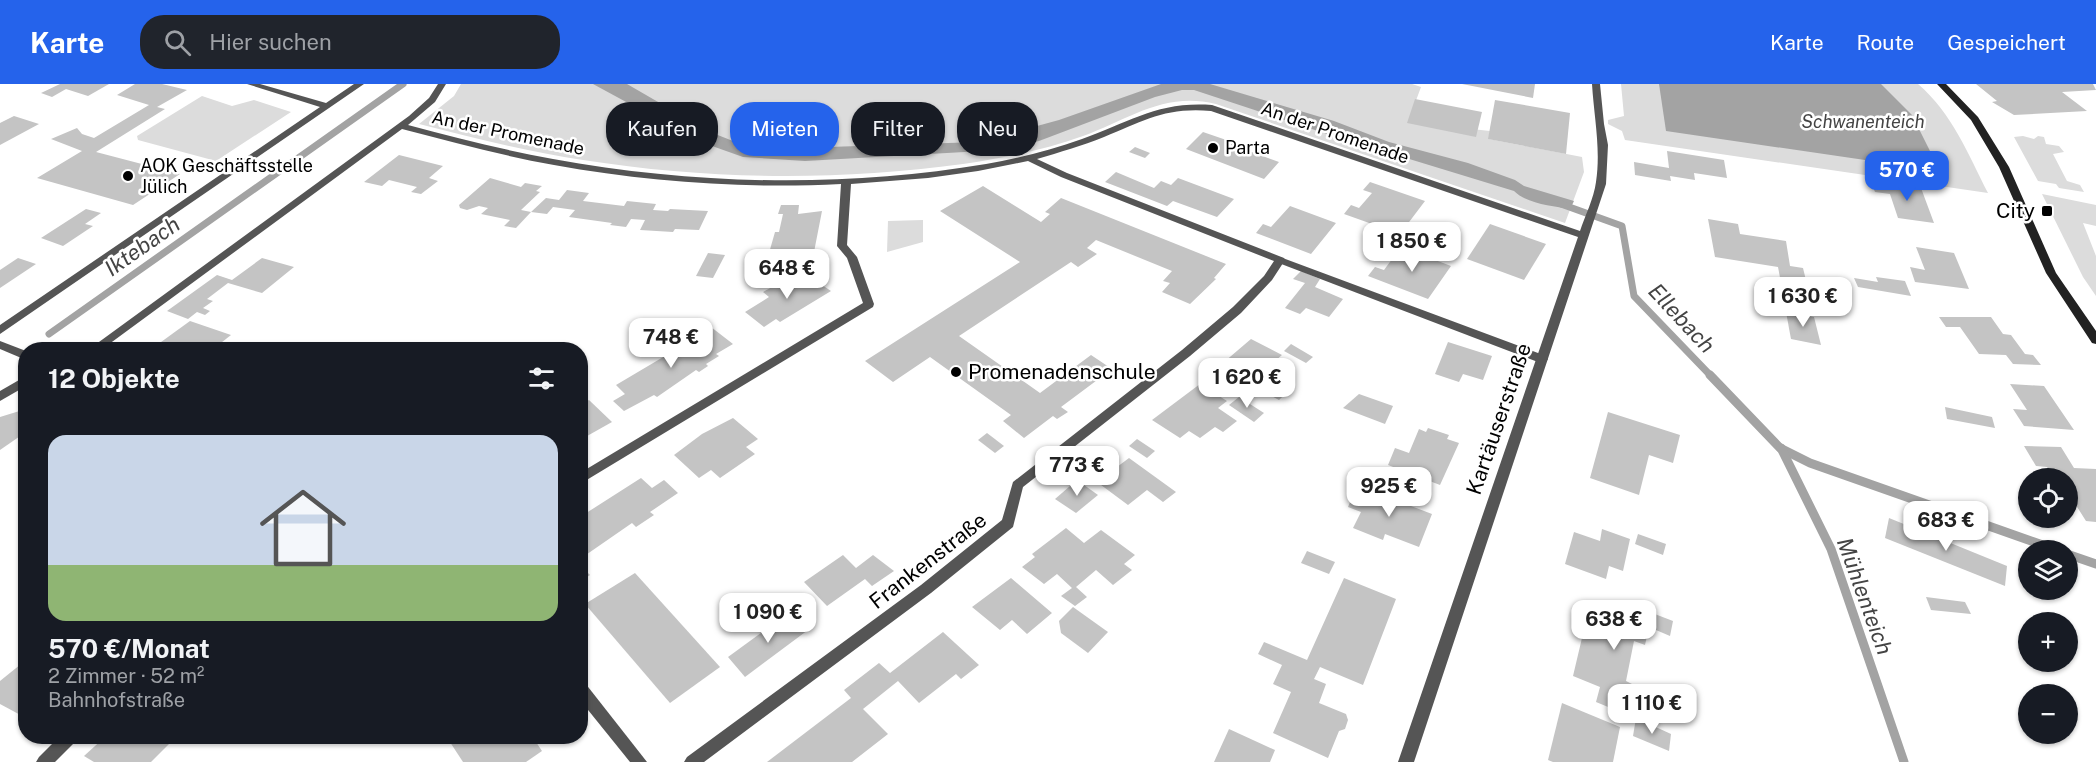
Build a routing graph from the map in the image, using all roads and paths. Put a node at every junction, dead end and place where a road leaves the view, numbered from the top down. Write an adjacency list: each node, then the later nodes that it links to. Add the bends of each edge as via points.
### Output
1 (251, 84): 6 (street)
2 (360, 84): 6 (street)
3 (442, 84): 7 (street, via 432,100)
4 (1596, 84): 10 (street, Kartäuserstraße, via 1603,145 1601,184)
5 (1941, 84): 13 (main road, via 1975,119 1998,157 2051,273)
6 (327, 106): 12 (street)
7 (400, 126): 9 (street, An der Promenade, via 516,155 667,178); 14 (street)
8 (1031, 159): 9 (street, An der Promenade); 10 (street, An der Promenade, via 1165,108 1212,108); 11 (street)
9 (846, 183): 20 (street, via 842,246 852,257 869,304)
10 (1584, 236): 17 (street, Kartäuserstraße)
11 (1280, 260): 17 (street); 25 (street, Frankenstraße, via 1237,310 1017,485 1008,523 926,589)
12 (0, 330)
13 (2096, 340)
14 (104, 342)
15 (0, 345): 16 (street)
16 (18, 353)
17 (1542, 359): 26 (street, Kartäuserstraße)
18 (18, 385): 19 (street)
19 (0, 397)
20 (588, 474)
21 (588, 698): 24 (street)
22 (63, 744): 23 (street)
23 (44, 762)
24 (639, 762)
25 (692, 762)
26 (1406, 762)

